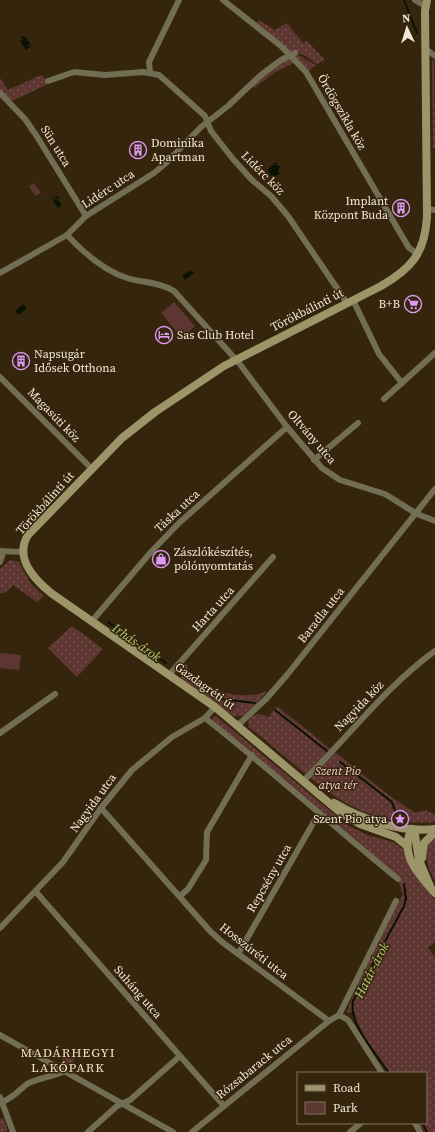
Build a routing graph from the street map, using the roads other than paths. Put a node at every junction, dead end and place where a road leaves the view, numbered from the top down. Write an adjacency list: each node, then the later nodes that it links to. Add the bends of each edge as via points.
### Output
1 (179, 0): 8 (street, via 149,62)
2 (223, 0): 6 (street, Ördögszikla köz)
3 (415, 0): 4 (street)
4 (426, 3): 5 (street, Törökbálinti út)
5 (426, 49): 7 (street); 12 (street, Törökbálinti út)
6 (292, 54): 11 (street, Lidérc utca, via 261,75); 15 (street, Ördögszikla köz, via 306,72 409,248)
7 (435, 56)
8 (150, 72): 9 (street, via 105,75 74,72); 11 (street, Lidérc köz, via 159,75 178,91 204,116)
9 (48, 81)
10 (1, 97): 13 (street, Sün utca, via 25,119)
11 (206, 123): 13 (street, Lidérc utca, via 154,173); 17 (street, Lidérc köz, via 233,159 288,216)
12 (431, 209): 15 (street, Törökbálinti út)
13 (86, 216): 14 (street, Lidérc utca)
14 (67, 235): 16 (street, Lidérc utca); 19 (street, Oltvány utca, via 79,248 126,278 160,284 174,291)
15 (418, 254): 17 (street, Törökbálinti út, via 400,274)
16 (0, 273)
17 (350, 302): 19 (street, Törökbálinti út); 21 (street, Lidérc köz, via 379,354)
18 (435, 353): 21 (street)
19 (236, 359): 24 (street, Oltvány utca); 26 (street, Törökbálinti út, via 138,425)
20 (0, 377): 26 (street, Magasúti köz)
21 (402, 383): 22 (street)
22 (384, 399)
23 (358, 423): 25 (street)
24 (287, 427): 25 (street, Oltvány utca); 34 (street, Táska utca, via 179,523)
25 (314, 460): 28 (street, Oltvány utca, via 340,480 385,494)
26 (92, 469): 31 (street, Törökbálinti út, via 28,536)
27 (435, 489): 28 (street, Baradla utca)
28 (417, 514): 29 (street, Oltvány utca); 40 (street, Baradla utca, via 287,675)
29 (435, 521)
30 (2, 552): 31 (street, Törökbálinti út); 33 (street, Törökbálinti út)
31 (22, 552): 34 (street, Gazdagréti út, via 40,584)
32 (273, 557): 36 (street, Harta utca)
33 (0, 562)
34 (92, 621): 36 (street, Gazdagréti út)
35 (435, 651): 43 (street, Nagyida köz, via 418,663 379,700)
36 (169, 675): 38 (street, Gazdagréti út)
37 (55, 694): 41 (street)
38 (215, 707): 39 (street, Nagyida utca); 40 (street, Gazdagréti út)
39 (206, 718): 42 (street); 45 (street, Nagyida utca, via 172,737 144,758)
40 (238, 725): 43 (street, Gazdagréti út)
41 (0, 733)
42 (252, 755): 46 (street); 55 (street, via 207,832 206,860 188,889)
43 (304, 780): 44 (street, Gazdagréti út)
44 (322, 795): 47 (street, Gazdagréti út, via 341,814); 49 (street, Gazdagréti út, via 360,816)
45 (101, 808): 54 (street, Nagyida utca, via 63,862); 55 (street, Hosszúréti utca)
46 (318, 813): 52 (street); 58 (street, Repcsény utca)
47 (370, 828): 49 (street, Gazdagréti út); 50 (street, Gazdagréti út, via 396,837)
48 (434, 832): 49 (street); 51 (street, via 422,848)
49 (412, 833): 50 (street); 51 (street)
50 (407, 846): 53 (street, via 416,871)
51 (424, 871): 53 (street)
52 (398, 879)
53 (433, 891)
54 (36, 892): 57 (street, Nagyida utca); 62 (street, Suháng utca)
55 (180, 896): 58 (street, Hosszúréti utca, via 210,930)
56 (396, 901): 59 (street)
57 (0, 928)
58 (238, 954): 60 (street, Hosszúréti utca)
59 (339, 1015): 60 (street); 64 (street, via 348,1020)
60 (329, 1021): 67 (street, Rózsabarack utca)
61 (0, 1035): 63 (street)
62 (180, 1056): 66 (street, via 130,1100); 67 (street, Suháng utca)
63 (65, 1071): 65 (street, via 28,1084 14,1097); 66 (street)
64 (381, 1072)
65 (1, 1100): 69 (street)
66 (122, 1104): 70 (street); 71 (street)
67 (224, 1106): 72 (street, Rózsabarack utca)
68 (359, 1124): 73 (street)
69 (13, 1132)
70 (88, 1132)
71 (173, 1132)
72 (192, 1132)
73 (350, 1132)

